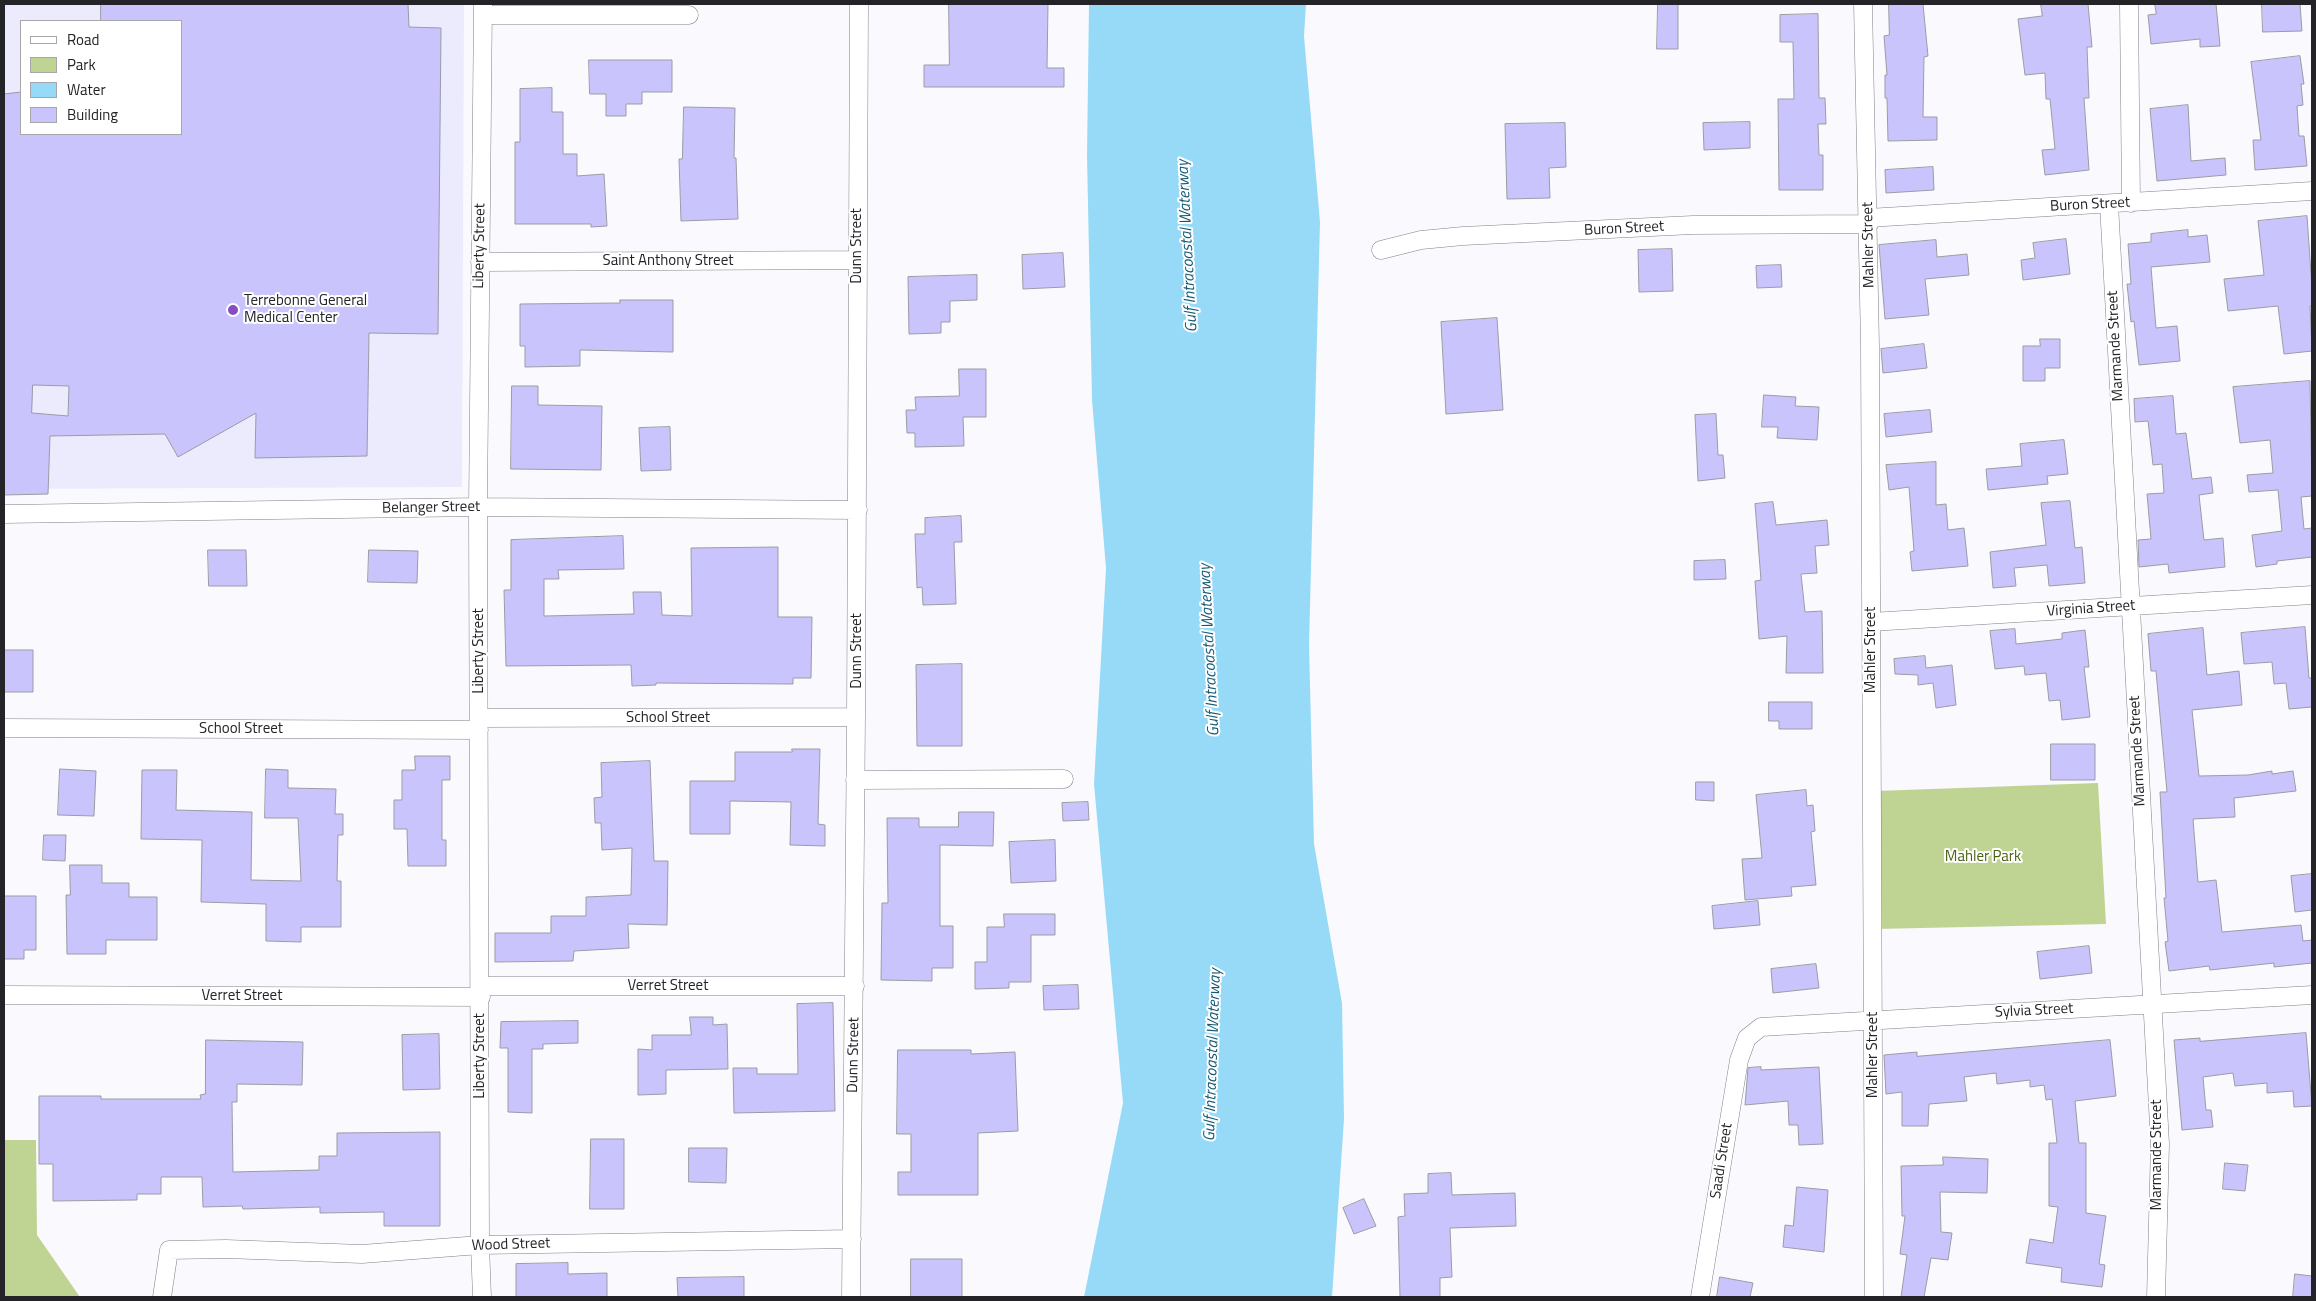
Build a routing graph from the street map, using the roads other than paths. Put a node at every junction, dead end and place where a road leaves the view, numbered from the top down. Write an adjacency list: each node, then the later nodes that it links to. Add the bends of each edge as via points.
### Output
1 (859, 4): 11 (street, Dunn Street)
2 (1863, 4): 9 (street, Mahler Street)
3 (2129, 4): 7 (street)
4 (483, 10): 5 (street); 12 (street, Liberty Street)
5 (689, 15)
6 (2312, 191): 7 (street, Buron Street)
7 (2131, 203): 8 (street, Buron Street)
8 (2109, 204): 9 (street, Buron Street); 17 (street, Marmande Street)
9 (1869, 221): 10 (street, Buron Street, via 1693,225 1472,236 1421,240); 18 (street, Mahler Street)
10 (1381, 250)
11 (856, 260): 12 (street, Saint Anthony Street); 14 (street, Dunn Street)
12 (480, 262): 13 (street, Liberty Street)
13 (478, 507): 14 (street, Belanger Street); 15 (street, Belanger Street); 20 (street, Liberty Street)
14 (858, 510): 19 (street, Dunn Street)
15 (4, 514)
16 (2312, 595): 17 (street, Virginia Street)
17 (2130, 606): 18 (street, Virginia Street); 28 (street, Marmande Street)
18 (1871, 622): 29 (street, Mahler Street)
19 (856, 717): 20 (street, School Street); 23 (street, Dunn Street)
20 (479, 724): 21 (street, School Street); 25 (street, Liberty Street)
21 (4, 728)
22 (1064, 779): 23 (street)
23 (855, 780): 24 (street, Dunn Street)
24 (855, 986): 25 (street, Verret Street); 31 (street, Dunn Street)
25 (481, 991): 26 (street, Verret Street); 32 (street, Liberty Street)
26 (4, 995)
27 (2312, 995): 28 (street, Sylvia Street)
28 (2152, 1004): 29 (street, Sylvia Street); 38 (street, Marmande Street, via 2160,1144)
29 (1873, 1020): 30 (street, Sylvia Street, via 1777,1025 1761,1027); 37 (street, Mahler Street)
30 (1757, 1031): 36 (street, Saadi Street, via 1747,1038 1739,1060)
31 (852, 1239): 32 (street, Wood Street); 35 (street, Dunn Street)
32 (480, 1244): 33 (street, Wood Street, via 362,1254 169,1250); 34 (street, Liberty Street)
33 (162, 1297)
34 (482, 1297)
35 (851, 1297)
36 (1700, 1297)
37 (1874, 1297)
38 (2156, 1297)

